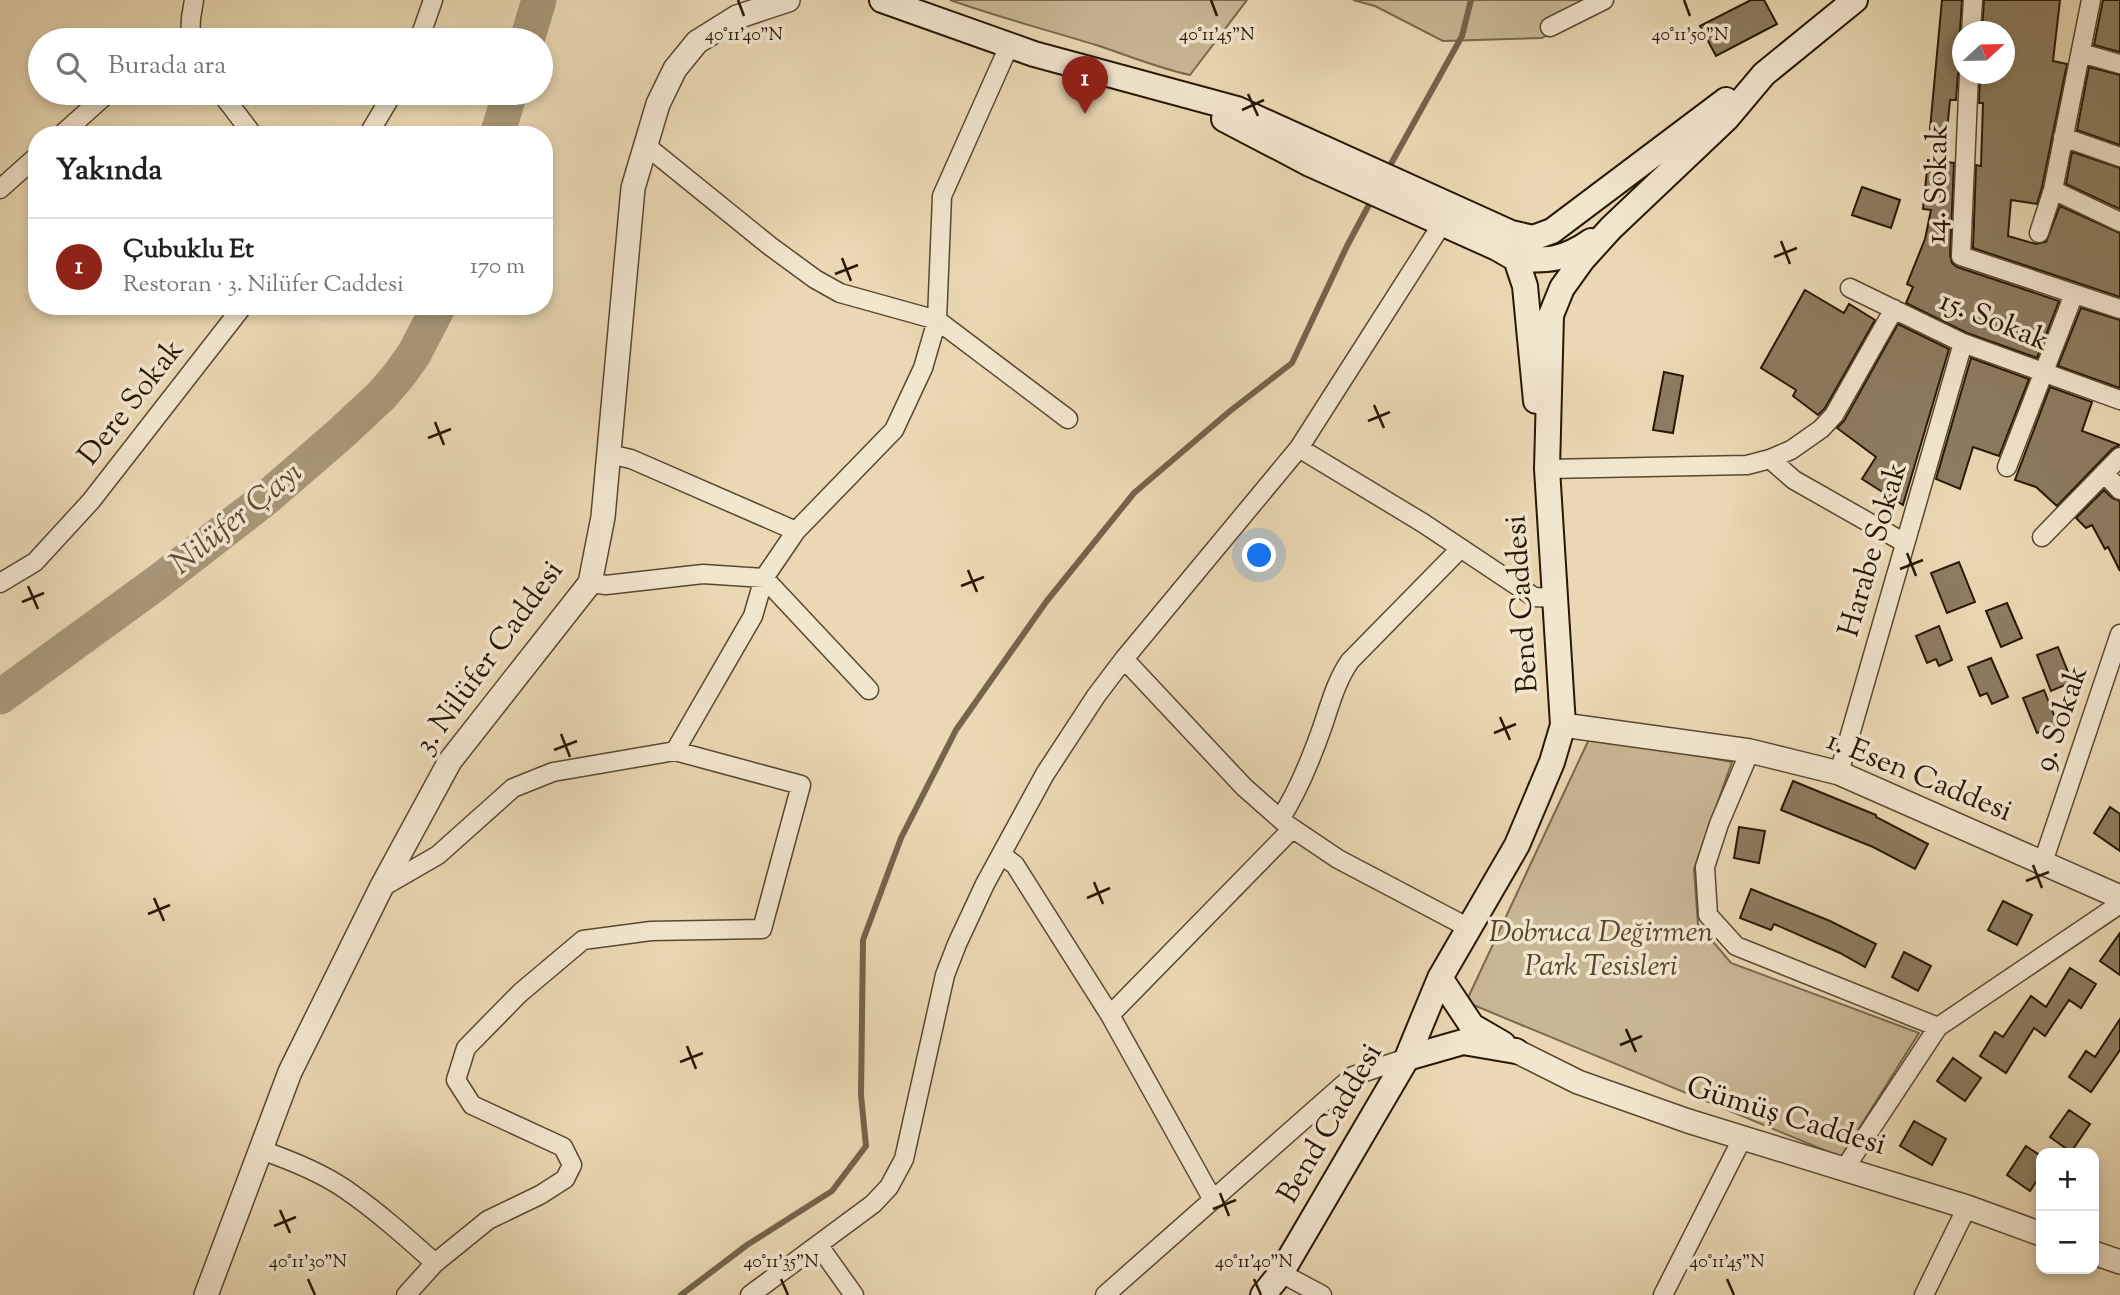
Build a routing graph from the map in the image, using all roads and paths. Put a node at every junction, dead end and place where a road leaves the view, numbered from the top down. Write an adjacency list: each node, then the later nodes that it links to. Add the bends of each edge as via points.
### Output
1 (194, 0): 11 (street)
2 (433, 0): 12 (street)
3 (788, 0): 25 (street, 3. Nilüfer Caddesi, via 737,18 697,42 675,69)
4 (882, 0): 13 (main road)
5 (1604, 0): 10 (street)
6 (1854, 0): 16 (main road, Bend Caddesi)
7 (1973, 0): 9 (street)
8 (2091, 0): 14 (street)
9 (1972, 21)
10 (1550, 27)
11 (191, 28)
12 (423, 28)
13 (1009, 46): 30 (main road, via 1170,92); 44 (street, via 942,196)
14 (2081, 53): 15 (street); 24 (street)
15 (2120, 64)
16 (1764, 74): 33 (main road, Bend Caddesi, via 1727,118); 34 (main road)
17 (1969, 84): 39 (street, 14. Sokak, via 1961,256)
18 (95, 105): 21 (street)
19 (230, 105): 22 (street)
20 (386, 105): 23 (street)
21 (71, 126)
22 (246, 126)
23 (373, 126)
24 (2063, 137): 26 (street); 29 (street)
25 (645, 144): 44 (street, via 815,279 840,293); 50 (street, 3. Nilüfer Caddesi, via 633,188)
26 (2120, 157)
27 (28, 164): 28 (street)
28 (0, 189)
29 (2053, 190): 31 (street); 36 (street)
30 (1413, 201): 32 (main road); 35 (main road)
31 (2120, 222)
32 (1442, 224): 37 (main road); 49 (street)
33 (1611, 228): 37 (main road, via 1557,260); 43 (main road, Bend Caddesi, via 1582,260)
34 (1552, 231): 35 (main road, via 1533,239); 37 (main road)
35 (1511, 233): 37 (main road)
36 (2039, 233)
37 (1529, 259): 43 (main road, via 1546,284); 54 (main road, via 1525,286)
38 (1850, 288): 40 (street, 15. Sokak)
39 (2074, 294): 41 (street, 14. Sokak); 46 (street)
40 (1894, 309): 45 (street, 15. Sokak); 52 (street, via 1835,415 1807,440)
41 (2120, 309)
42 (236, 315): 62 (street, Dere Sokak, via 91,501 35,562)
43 (1551, 315): 54 (main road, Bend Caddesi)
44 (937, 320): 48 (street); 57 (street, via 923,368 894,430)
45 (1963, 343): 46 (street, 15. Sokak); 59 (street, Harabe Sokak)
46 (2045, 373): 47 (street, 15. Sokak); 53 (street)
47 (2120, 400)
48 (1068, 419)
49 (1299, 448): 60 (street); 66 (street)
50 (609, 454): 57 (street, via 631,459); 63 (street, 3. Nilüfer Caddesi)
51 (2120, 457): 55 (street)
52 (1770, 459): 54 (street, via 1728,466); 59 (street, via 1787,476)
53 (2007, 467)
54 (1546, 469): 64 (main road, Bend Caddesi)
55 (2104, 473): 56 (street); 58 (street)
56 (2120, 490)
57 (796, 531): 61 (street)
58 (2042, 537)
59 (1905, 543): 71 (street, Harabe Sokak)
60 (1461, 548): 64 (street, via 1534,597); 72 (street, via 1340,676)
61 (764, 578): 63 (street, via 703,574); 67 (street); 69 (street, via 753,616)
62 (0, 583)
63 (590, 583): 75 (street, 3. Nilüfer Caddesi, via 450,761)
64 (1554, 598): 68 (main road, Bend Caddesi)
65 (2120, 634): 74 (street, 9. Sokak)
66 (1124, 659): 72 (street); 73 (street, via 1045,774)
67 (869, 690)
68 (1563, 725): 70 (street, 1. Esen Caddesi); 78 (main road, Bend Caddesi, via 1517,845)
69 (675, 751): 75 (street, via 553,772 513,788 438,855); 93 (street, via 801,786 762,929 651,931 583,940 520,993 466,1048 456,1080 472,1105 563,1147 572,1165 565,1179 488,1220)
70 (1750, 751): 71 (street, 1. Esen Caddesi); 81 (street, via 1705,867 1708,915 1736,946)
71 (1839, 773): 74 (street, 1. Esen Caddesi)
72 (1286, 824): 78 (street, via 1338,859); 80 (street)
73 (1002, 855): 80 (street, via 1015,865); 90 (street, via 970,913 945,975 909,1143 898,1173 873,1204)
74 (2043, 862): 76 (street, 1. Esen Caddesi)
75 (381, 888): 85 (street, 3. Nilüfer Caddesi, via 290,1072)
76 (2120, 897)
77 (2120, 904): 81 (street)
78 (1469, 928): 79 (main road, Bend Caddesi)
79 (1440, 978): 82 (main road, via 1472,1026); 83 (main road, Bend Caddesi)
80 (1110, 1015): 87 (street)
81 (1938, 1027): 86 (street)
82 (1516, 1051): 83 (main road, via 1463,1042); 84 (street, Gümüş Caddesi, via 1578,1082)
83 (1406, 1058): 87 (street, via 1353,1076); 94 (main road, Bend Caddesi)
84 (1743, 1138): 86 (street, Gümüş Caddesi); 102 (street)
85 (261, 1150): 93 (street, via 344,1188); 95 (street, 3. Nilüfer Caddesi)
86 (1845, 1168): 88 (street, Gümüş Caddesi)
87 (1213, 1200): 99 (street)
88 (1968, 1207): 89 (street, Gümüş Caddesi); 103 (street)
89 (2036, 1232)
90 (819, 1246): 97 (street); 98 (street)
91 (2099, 1255): 92 (street)
92 (2120, 1262)
93 (435, 1263): 96 (street)
94 (1281, 1273): 100 (main road, Bend Caddesi); 101 (street)
95 (206, 1295)
96 (406, 1295)
97 (750, 1295)
98 (854, 1295)
99 (1105, 1295)
100 (1263, 1295)
101 (1322, 1295)
102 (1662, 1295)
103 (1924, 1295)

